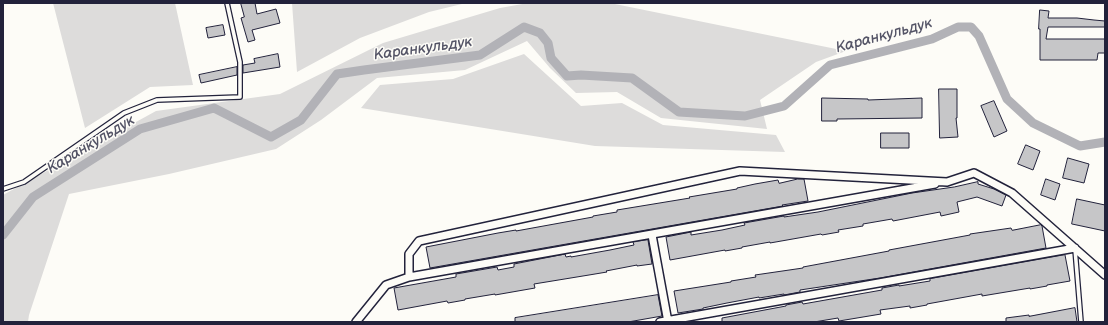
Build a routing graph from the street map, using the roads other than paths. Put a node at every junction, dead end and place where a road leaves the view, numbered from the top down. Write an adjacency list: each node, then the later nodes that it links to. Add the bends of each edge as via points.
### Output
1 (227, 3): 3 (lane, via 240,62 240,97 157,100 124,113 24,182)
2 (947, 182): 4 (street); 5 (street, via 974,173 1012,193); 7 (street, via 740,171 419,241 409,254)
3 (3, 189)
4 (652, 234): 7 (street); 9 (street)
5 (1075, 248): 6 (street); 9 (street); 10 (lane)
6 (1105, 275)
7 (409, 277): 8 (street, via 386,285)
8 (356, 322)
9 (665, 322)
10 (1081, 322)

